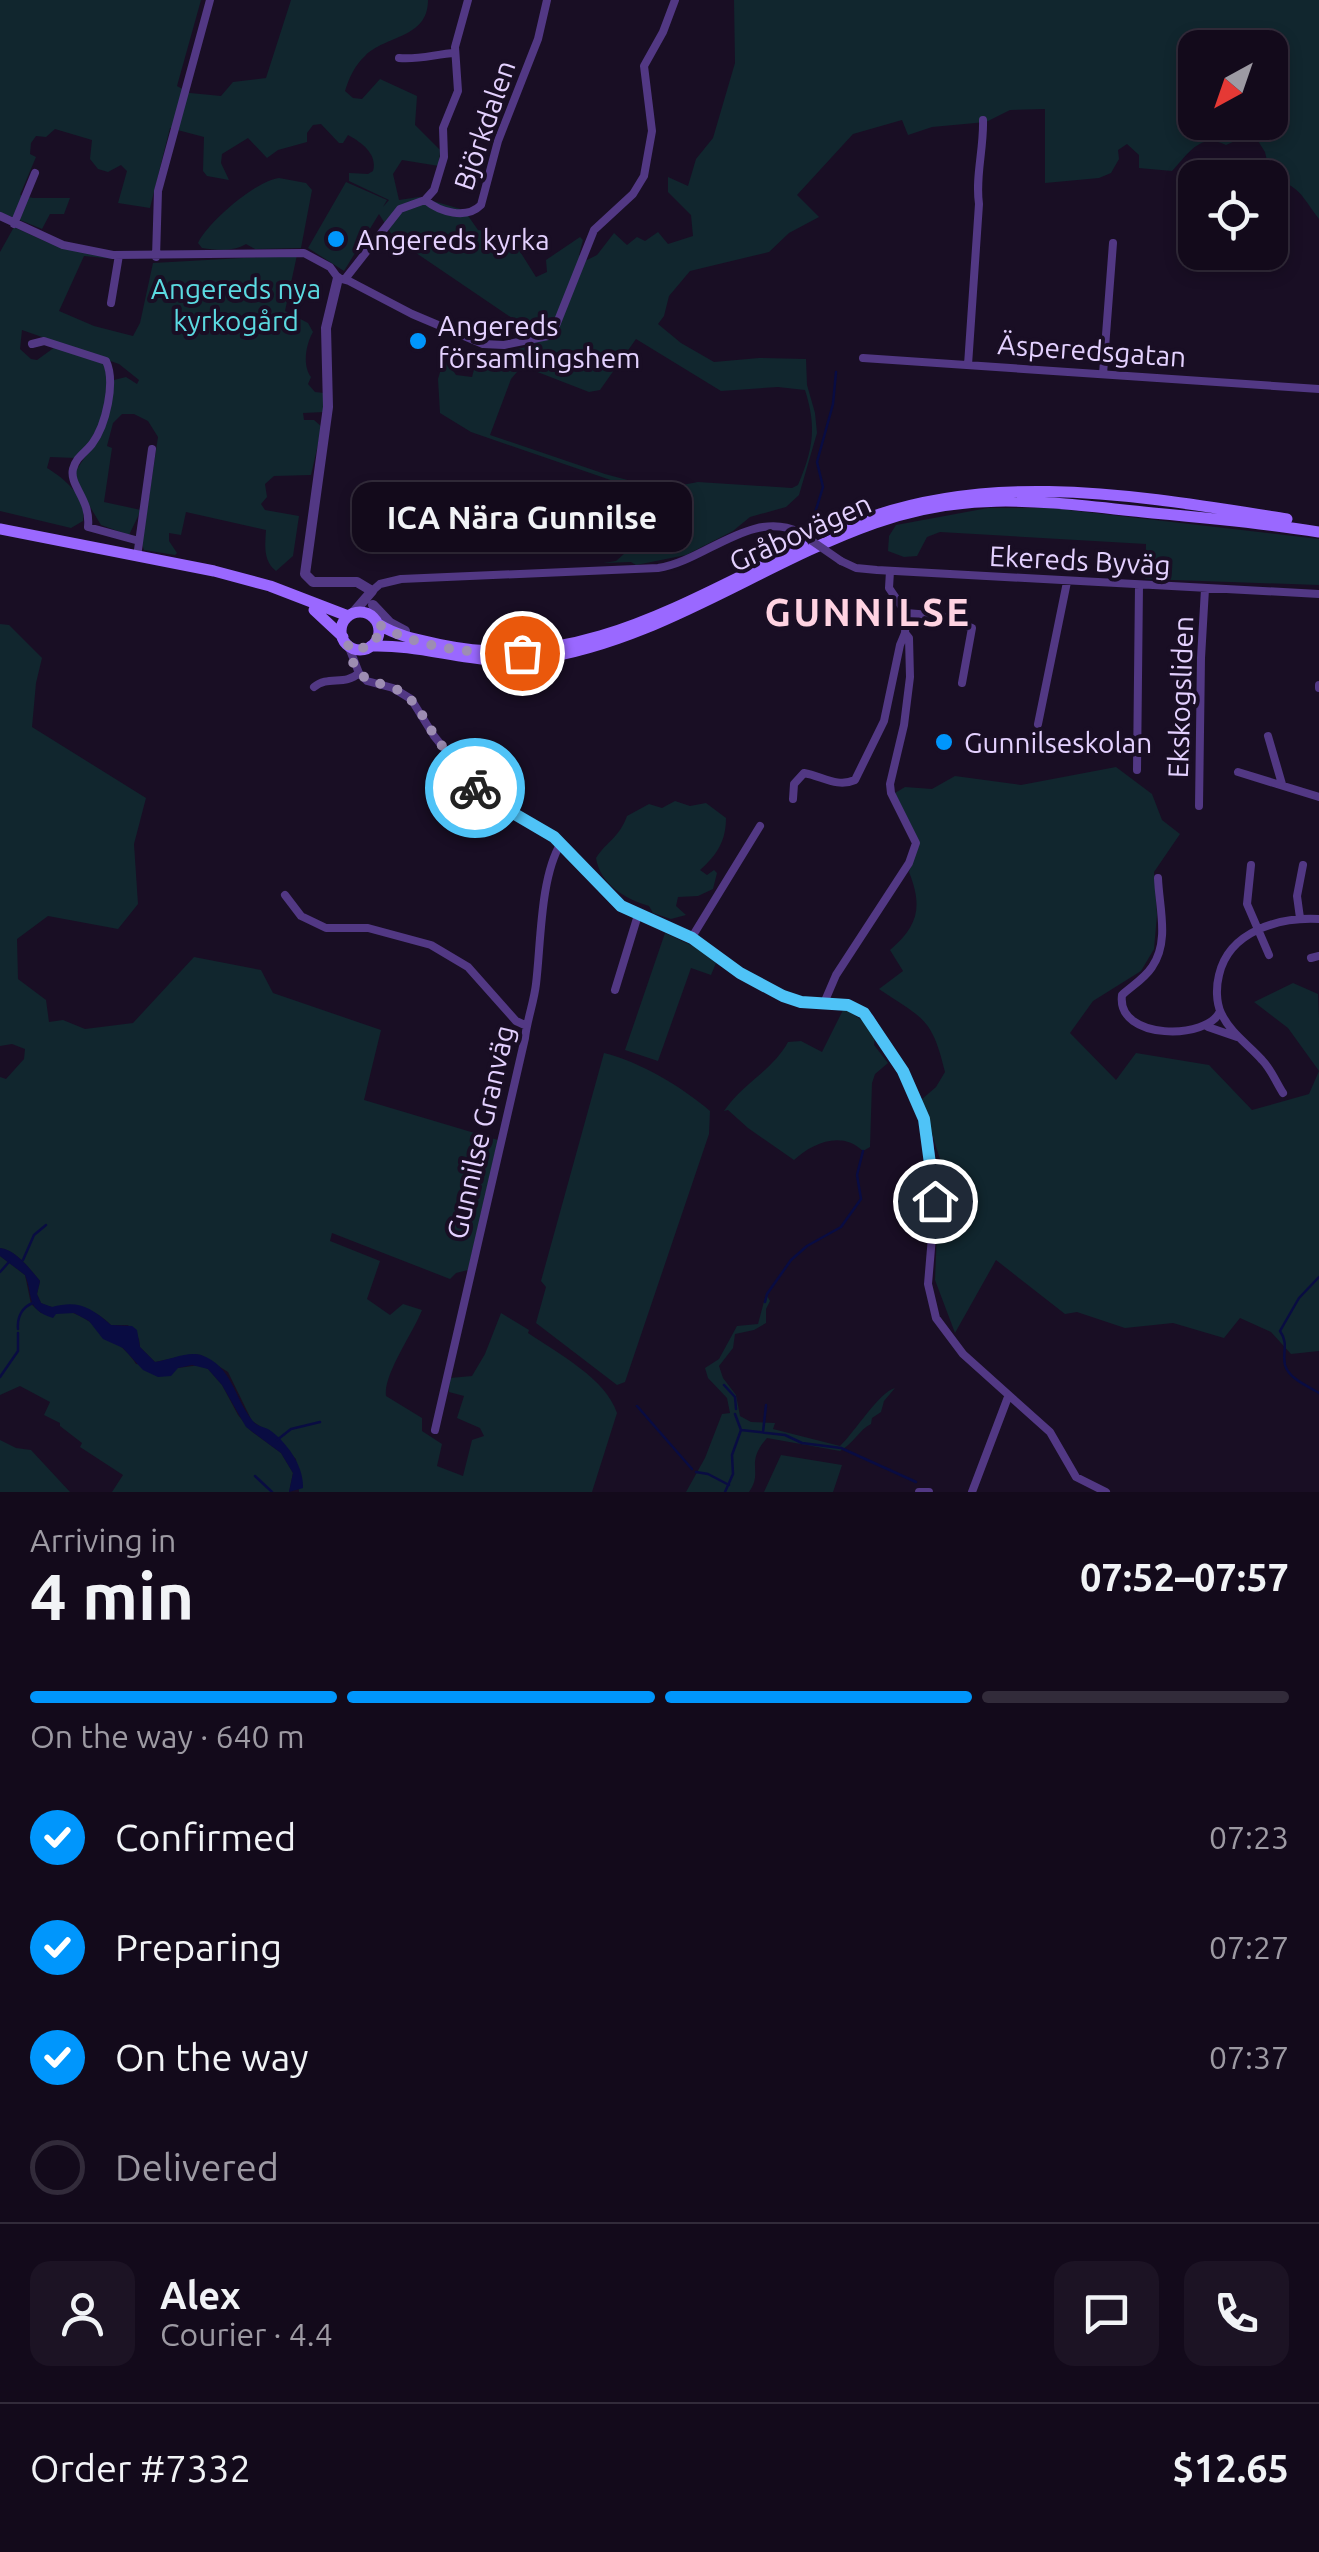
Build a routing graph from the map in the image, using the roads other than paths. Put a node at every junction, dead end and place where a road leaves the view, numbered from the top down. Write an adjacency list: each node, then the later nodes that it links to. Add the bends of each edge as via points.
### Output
1 (210, 0): 14 (street, via 158,190)
2 (468, 0): 5 (street)
3 (548, 0): 9 (street, Björkdalen, via 481,205 464,214)
4 (675, 0): 15 (street, via 644,66 652,132 644,176 594,230 548,336 483,344)
5 (455, 53): 6 (street); 9 (street, via 458,83 443,128 444,157)
6 (399, 58)
7 (983, 120): 19 (street)
8 (35, 173): 11 (street)
9 (425, 200): 15 (street, via 400,209)
10 (0, 216): 11 (street)
11 (14, 224): 13 (street, via 63,245)
12 (1113, 242): 20 (street)
13 (119, 256): 14 (street); 16 (street)
14 (156, 256): 15 (street, via 295,252)
15 (342, 279): 34 (street, via 326,328 328,407 305,574 312,582 358,582)
16 (112, 303)
17 (32, 344): 26 (street, via 44,340 106,361 112,377 102,424 72,474 86,499 88,528)
18 (863, 358): 19 (street, Äsperedsgatan)
19 (968, 365): 20 (street, Äsperedsgatan)
20 (1102, 374): 21 (street, Äsperedsgatan)
21 (1319, 389)
22 (152, 450): 26 (street)
23 (1319, 524): 38 (main road, Gråbovägen, via 1154,500 1025,491 963,495 855,522 594,639 509,653)
24 (0, 529): 27 (main road)
25 (1319, 532): 40 (main road, Gråbovägen, via 1036,500 963,503 844,535 662,622 582,650 509,661)
26 (139, 541): 27 (street)
27 (137, 556): 29 (main road)
28 (890, 570): 30 (street, Ekereds Byväg); 34 (street, Ekereds Byväg, bridge, via 860,569 799,532 760,526 680,564 401,579 380,584); 35 (street, via 890,588)
29 (241, 578): 36 (main road); 39 (main road, via 320,613)
30 (1067, 582): 31 (street, Ekereds Byväg); 44 (street)
31 (1139, 586): 32 (street, Ekereds Byväg); 46 (street)
32 (1206, 589): 33 (street, Ekereds Byväg); 51 (street, Ekskogsliden)
33 (1319, 594)
34 (373, 606): 36 (street); 36 (main road); 38 (street); 38 (main road, Gråbovägen, via 400,636); 40 (main road, via 379,634)
35 (906, 614): 37 (street); 42 (street, via 942,616 972,628)
36 (351, 615): 39 (main road, via 342,628)
37 (905, 633): 50 (street, via 884,721 858,778 844,784 804,772 796,778); 65 (street, via 910,677 891,793 916,843)
38 (419, 640)
39 (346, 641): 40 (main road); 41 (street)
40 (369, 647): 41 (street)
41 (358, 669): 43 (street, via 350,680); 53 (street, via 367,681 411,699 481,794)
42 (962, 683)
43 (314, 687)
44 (1038, 724)
45 (1268, 736): 48 (street)
46 (1137, 770)
47 (1238, 772): 48 (street)
48 (1282, 784): 49 (street)
49 (1319, 797)
50 (793, 800)
51 (1200, 806)
52 (760, 826): 62 (street)
53 (561, 843): 58 (street, via 621,906); 67 (street, Gunnilse Granväg)
54 (1250, 865): 61 (street, via 1247,904)
55 (1303, 865): 59 (street)
56 (1158, 878): 68 (street, via 1157,957 1122,996 1122,1007 1128,1018 1153,1030)
57 (285, 895): 67 (street, via 301,916 326,928 368,928 431,945 468,967)
58 (638, 915): 62 (street); 64 (street)
59 (1300, 918): 60 (street); 61 (street)
60 (1319, 919)
61 (1258, 930): 63 (street); 66 (street, via 1222,963)
62 (692, 938): 65 (street, via 756,983 801,1002)
63 (1269, 955)
64 (616, 990)
65 (824, 1003): 71 (street, via 848,1005 870,1018 915,1094 929,1139 935,1201 932,1304 955,1347)
66 (1220, 1011): 68 (street); 69 (street)
67 (526, 1026): 72 (street, Gunnilse Granväg)
68 (1208, 1026): 69 (street)
69 (1237, 1037): 70 (street, via 1266,1064)
70 (1283, 1093)
71 (1008, 1396): 75 (street); 76 (street, via 1050,1432 1076,1477)
72 (435, 1430)
73 (919, 1492): 74 (street)
74 (930, 1492)
75 (972, 1492)
76 (1106, 1492)

